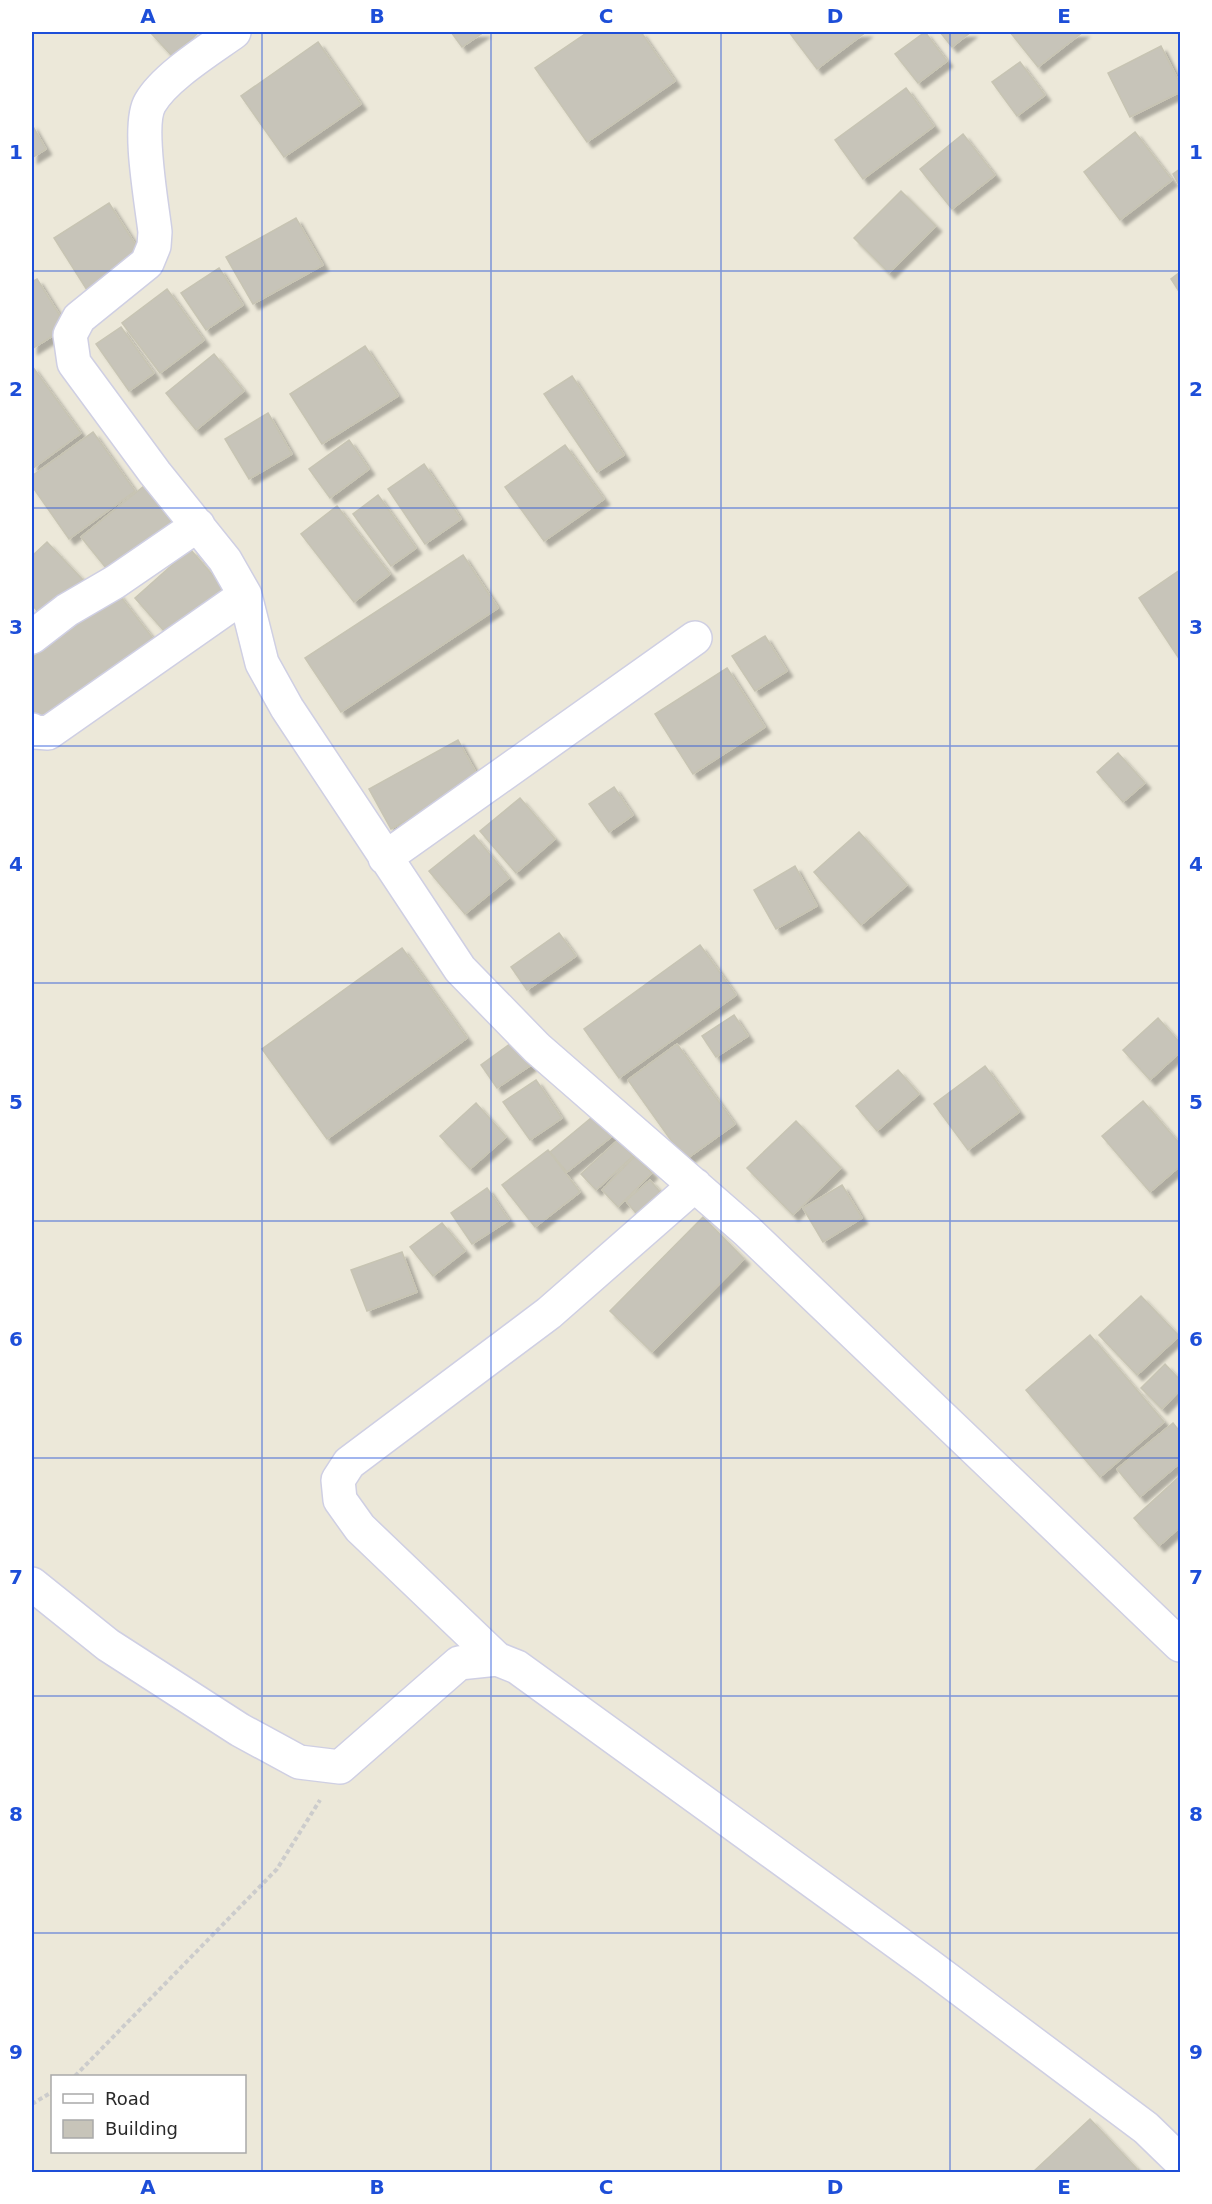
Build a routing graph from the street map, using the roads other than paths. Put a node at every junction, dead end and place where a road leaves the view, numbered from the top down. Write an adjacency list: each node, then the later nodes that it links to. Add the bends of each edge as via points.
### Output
1 (234, 32): 2 (street, via 164,85 148,105 144,132 154,246 147,263 79,318 70,335 74,363)
2 (198, 525): 3 (street); 4 (street)
3 (245, 595): 6 (street, via 48,734); 7 (street, via 262,663)
4 (32, 637)
5 (695, 638): 7 (street)
6 (32, 730)
7 (385, 858): 8 (street, via 460,969 537,1048)
8 (694, 1185): 10 (street, via 747,1231); 11 (street, via 549,1313 349,1463 338,1480 340,1500 360,1528)
9 (32, 1584): 11 (street, via 108,1645 240,1730 299,1762 340,1767 459,1663)
10 (1180, 1645)
11 (497, 1659): 12 (street, via 518,1667 937,1971 1146,2128)
12 (1180, 2161)

